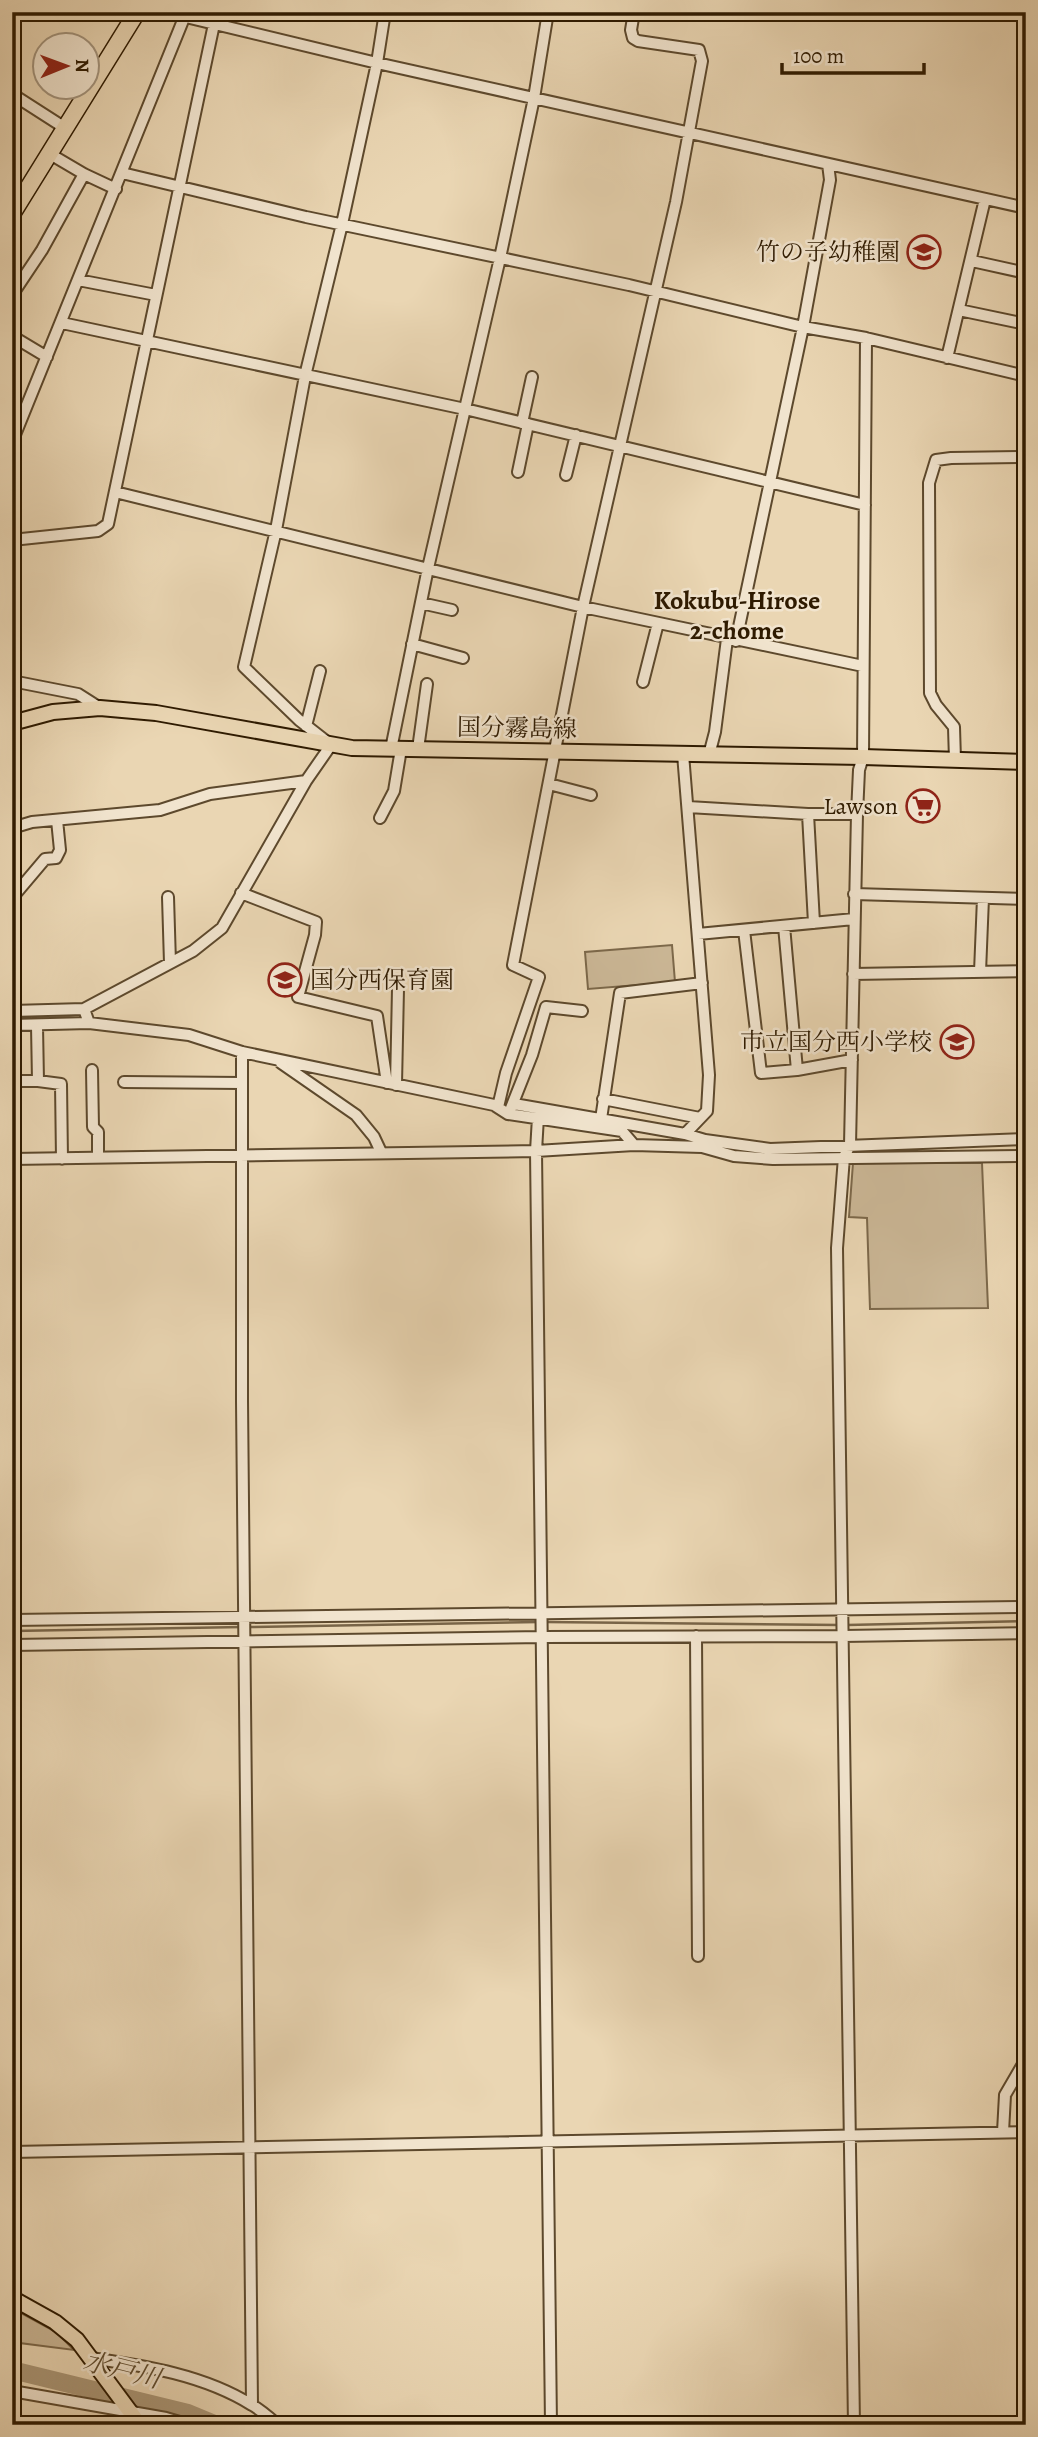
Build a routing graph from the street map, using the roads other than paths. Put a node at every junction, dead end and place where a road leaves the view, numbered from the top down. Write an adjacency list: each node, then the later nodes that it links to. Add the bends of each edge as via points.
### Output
1 (137, 12): 11 (highway)
2 (165, 12): 6 (street)
3 (385, 12): 8 (street)
4 (548, 12): 10 (street)
5 (634, 12): 12 (street, via 631,30 638,41 701,52)
6 (185, 15): 7 (street); 15 (street)
7 (214, 24): 8 (street); 17 (street)
8 (377, 63): 10 (street); 22 (street)
9 (12, 94): 11 (street)
10 (534, 98): 12 (street); 23 (street)
11 (65, 128): 13 (highway)
12 (690, 134): 14 (street); 27 (street)
13 (50, 153): 16 (street); 21 (highway)
14 (828, 164): 19 (street); 33 (street, via 830,180)
15 (122, 173): 17 (street); 18 (street)
16 (84, 174): 18 (street); 28 (street)
17 (181, 187): 22 (street); 29 (street)
18 (116, 189): 26 (street)
19 (985, 199): 20 (street); 24 (street)
20 (1026, 208)
21 (12, 214)
22 (342, 224): 23 (street); 39 (street)
23 (500, 258): 27 (street); 42 (street)
24 (972, 261): 25 (street); 30 (street)
25 (1026, 273)
26 (78, 280): 29 (street); 31 (street)
27 (654, 292): 33 (street); 46 (street)
28 (12, 295)
29 (156, 295): 36 (street)
30 (960, 310): 32 (street); 38 (street)
31 (62, 323): 36 (street); 37 (street)
32 (1026, 324)
33 (803, 327): 35 (street); 50 (street)
34 (12, 335): 37 (street)
35 (866, 338): 38 (street); 52 (street)
36 (146, 341): 39 (street); 51 (street)
37 (47, 357): 45 (street)
38 (947, 358): 40 (street)
39 (304, 376): 42 (street); 53 (street)
40 (1026, 376)
41 (532, 377): 43 (street)
42 (465, 409): 43 (street); 55 (street)
43 (525, 423): 44 (street); 48 (street)
44 (576, 435): 46 (street); 49 (street)
45 (12, 442)
46 (620, 445): 50 (street); 57 (street)
47 (1026, 457): 78 (street, via 936,460 929,483 930,693 954,727)
48 (518, 472)
49 (566, 475)
50 (770, 482): 52 (street); 60 (street)
51 (115, 492): 53 (street); 54 (street, via 108,524 98,531)
52 (865, 505): 63 (street)
53 (276, 530): 55 (street); 70 (street, via 244,667)
54 (12, 540)
55 (428, 568): 56 (street); 57 (street)
56 (421, 603): 58 (street); 61 (street)
57 (583, 607): 59 (street); 74 (street)
58 (452, 610)
59 (658, 623): 60 (street); 66 (street)
60 (736, 641): 63 (street); 76 (street, via 727,639)
61 (412, 645): 62 (street); 72 (street)
62 (463, 658)
63 (863, 666): 77 (street)
64 (320, 671): 70 (street)
65 (12, 681): 68 (street, via 78,694)
66 (643, 682)
67 (427, 684): 73 (street)
68 (100, 708): 69 (main road, 国分霧島線, via 53,712); 71 (main road, 国分霧島線, via 156,713)
69 (12, 723)
70 (306, 726): 71 (street)
71 (331, 745): 72 (main road, 国分霧島線); 80 (street)
72 (396, 749): 73 (main road, 国分霧島線); 86 (street, via 394,791)
73 (418, 749): 74 (main road, 国分霧島線)
74 (556, 752): 75 (main road, 国分霧島線); 81 (street)
75 (683, 754): 76 (main road, 国分霧島線); 83 (street)
76 (709, 755): 77 (main road, 国分霧島線)
77 (863, 757): 78 (main road, 国分霧島線); 85 (street)
78 (955, 760): 79 (main road, 国分霧島線)
79 (1026, 762)
80 (306, 781): 87 (street, via 210,794 160,810); 89 (street)
81 (549, 784): 82 (street); 123 (street, via 513,965 539,977)
82 (591, 795)
83 (688, 807): 84 (street); 99 (street)
84 (808, 814): 85 (street); 96 (street)
85 (857, 814): 90 (street)
86 (380, 818)
87 (57, 820): 88 (street); 92 (street, via 60,850 56,858 45,859)
88 (12, 828)
89 (241, 893): 100 (street, via 222,928); 121 (street, via 316,922 298,997 377,1016)
90 (854, 894): 93 (street); 95 (street)
91 (168, 897): 100 (street)
92 (12, 898)
93 (983, 898): 94 (street); 102 (street)
94 (1026, 899)
95 (854, 919): 96 (street); 103 (street)
96 (814, 923): 97 (street)
97 (784, 926): 98 (street); 116 (street)
98 (744, 930): 99 (street); 116 (street, via 761,1073)
99 (698, 934): 104 (street)
100 (170, 963): 106 (street)
101 (1026, 971): 102 (street)
102 (981, 972): 103 (street)
103 (853, 974): 114 (street)
104 (702, 983): 122 (street, via 620,993); 126 (street, via 709,1075 707,1111)
105 (398, 989): 121 (street)
106 (84, 1009): 107 (street); 109 (street)
107 (12, 1011)
108 (582, 1011): 124 (street, via 546,1007)
109 (89, 1023): 111 (street); 112 (street, via 189,1035)
110 (12, 1026): 111 (street)
111 (37, 1026): 117 (street)
112 (242, 1052): 113 (street); 120 (street)
113 (267, 1056): 121 (street); 135 (street, via 356,1115)
114 (852, 1060): 116 (street); 132 (street)
115 (92, 1070): 139 (street)
116 (797, 1070)
117 (38, 1081): 118 (street); 141 (street, via 61,1084)
118 (12, 1082)
119 (124, 1082): 120 (street)
120 (242, 1083): 137 (street)
121 (391, 1084): 123 (street)
122 (603, 1099): 126 (street); 127 (street)
123 (498, 1107): 124 (street)
124 (511, 1109): 125 (street); 127 (street)
125 (538, 1117): 128 (street); 134 (street)
126 (700, 1118): 129 (street)
127 (601, 1119): 128 (street)
128 (623, 1126): 129 (street); 133 (street)
129 (685, 1134): 131 (street)
130 (1026, 1139): 132 (street)
131 (703, 1144): 132 (street, via 770,1149); 133 (street); 138 (street, via 734,1156)
132 (850, 1144): 138 (street)
133 (634, 1145): 134 (street)
134 (536, 1151): 135 (street); 144 (street)
135 (381, 1152): 137 (street)
136 (1026, 1156): 138 (street)
137 (241, 1157): 139 (street); 146 (street)
138 (844, 1157): 143 (street, via 836,1248)
139 (98, 1158): 141 (street)
140 (12, 1159): 141 (street)
141 (62, 1159)
142 (1026, 1607): 143 (street)
143 (842, 1610): 144 (street); 149 (street)
144 (542, 1615): 146 (street); 148 (street)
145 (12, 1620): 146 (street)
146 (244, 1620): 151 (street)
147 (1026, 1633): 149 (street)
148 (543, 1635): 150 (street); 151 (street); 158 (street)
149 (843, 1635): 150 (street); 157 (street)
150 (696, 1636): 153 (street)
151 (244, 1640): 152 (street); 159 (street)
152 (12, 1645)
153 (698, 1956)
154 (1026, 2059): 155 (street, via 1005,2095)
155 (1003, 2132): 156 (street); 157 (street)
156 (1026, 2132)
157 (848, 2134): 158 (street); 169 (street)
158 (547, 2140): 159 (street); 168 (street)
159 (250, 2146): 160 (street); 164 (street)
160 (12, 2152)
161 (12, 2298): 162 (main road, via 55,2322)
162 (94, 2361): 164 (street, via 145,2365 197,2379); 165 (main road)
163 (12, 2391): 165 (street)
164 (252, 2404): 167 (street)
165 (135, 2421): 166 (street)
166 (190, 2425)
167 (278, 2425)
168 (551, 2425)
169 (854, 2425)

